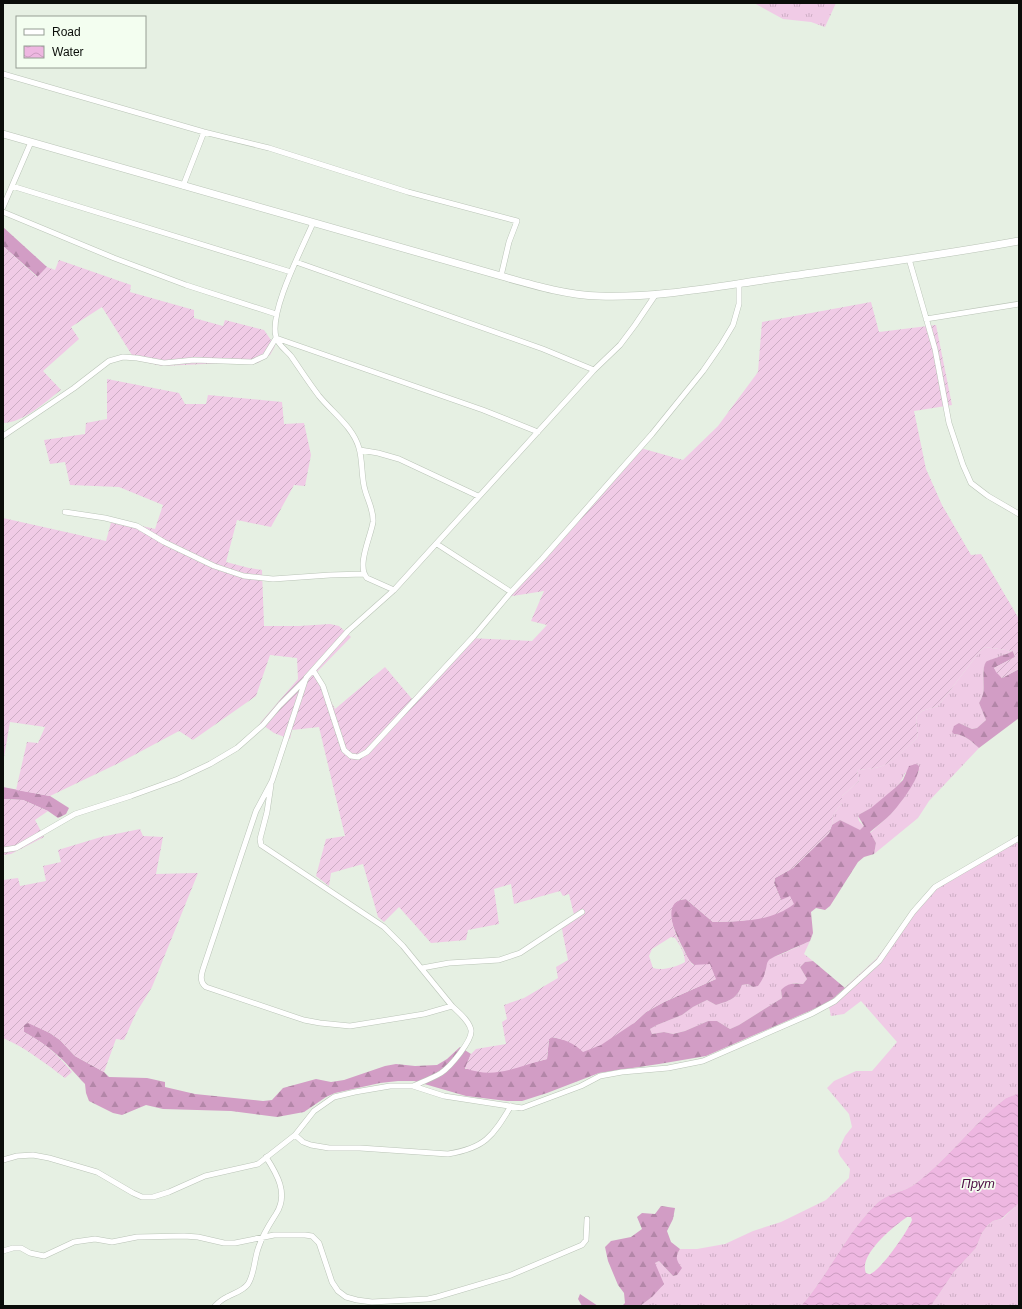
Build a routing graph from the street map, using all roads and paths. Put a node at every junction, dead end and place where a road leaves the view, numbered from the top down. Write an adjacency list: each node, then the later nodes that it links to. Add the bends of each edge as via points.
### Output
1 (3, 74): 2 (street)
2 (204, 132): 6 (street); 14 (street, via 269,148 408,192 517,221)
3 (3, 134): 4 (main road)
4 (31, 142): 5 (street); 6 (main road)
5 (12, 186): 7 (street); 13 (street)
6 (183, 186): 9 (main road)
7 (3, 207)
8 (3, 212): 18 (street, via 186,285)
9 (313, 223): 12 (street); 14 (main road)
10 (1019, 241): 11 (main road)
11 (909, 259): 15 (main road); 19 (street)
12 (296, 262): 13 (street); 21 (street, via 543,349)
13 (291, 272): 18 (street)
14 (501, 276): 16 (main road, via 580,294)
15 (739, 283): 16 (main road); 31 (street, via 739,304 733,325 703,371 652,434)
16 (656, 294): 21 (street, via 620,345)
17 (1019, 304): 19 (street)
18 (276, 314): 20 (street)
19 (926, 319): 27 (street, via 935,349 949,423 971,483)
20 (276, 338): 22 (street, via 469,405); 23 (street, via 265,356 252,362 194,360 164,363 123,357 109,361); 24 (street, via 319,396 351,432)
21 (594, 370): 22 (street)
22 (538, 432): 25 (street)
23 (3, 436)
24 (360, 450): 25 (street, via 399,459); 29 (street, via 365,489 373,510 373,522 365,551)
25 (478, 496): 28 (street)
26 (65, 512): 29 (street, via 137,526 214,566 244,576 274,579)
27 (1019, 514)
28 (437, 544): 30 (street); 31 (street)
29 (364, 574): 30 (street, via 367,578)
30 (394, 590): 32 (street, via 348,631)
31 (511, 592): 32 (street, via 367,752 358,756 351,756 344,750 323,686)
32 (313, 670): 33 (street)
33 (306, 678): 34 (street); 36 (street, via 262,725 237,748 217,760 178,779 75,814 16,848)
34 (272, 781): 38 (street, via 268,812 260,839 261,845 384,927); 39 (street, via 256,811 205,963 201,979 203,984 211,989 304,1020 338,1026 424,1014)
35 (1019, 838): 41 (street, via 935,887 912,912 879,961 835,1001 811,1014 703,1062 600,1076 540,1102 522,1108)
36 (3, 850)
37 (582, 912): 38 (street, via 520,953 499,960 448,963)
38 (422, 968): 39 (street)
39 (452, 1006): 40 (street, via 465,1019 471,1034 454,1062 441,1073)
40 (413, 1086): 41 (street, via 444,1096); 42 (street, via 390,1086 334,1097 314,1111)
41 (511, 1106): 42 (street, via 488,1139 461,1152 448,1154 329,1148 307,1144)
42 (295, 1135): 43 (street)
43 (266, 1157): 44 (street, via 258,1164 205,1176 153,1197 142,1197 97,1172 49,1158 33,1155); 46 (street, via 282,1193 277,1212)
44 (3, 1160)
45 (587, 1219): 46 (street, via 586,1240 582,1245 511,1275 428,1299 372,1302 346,1297 332,1282 319,1243 312,1236 289,1234)
46 (262, 1238): 47 (street, via 235,1243 176,1236 137,1237 112,1242 94,1239 66,1245 44,1256 21,1248); 48 (street, via 247,1285)
47 (3, 1251)
48 (214, 1306)

